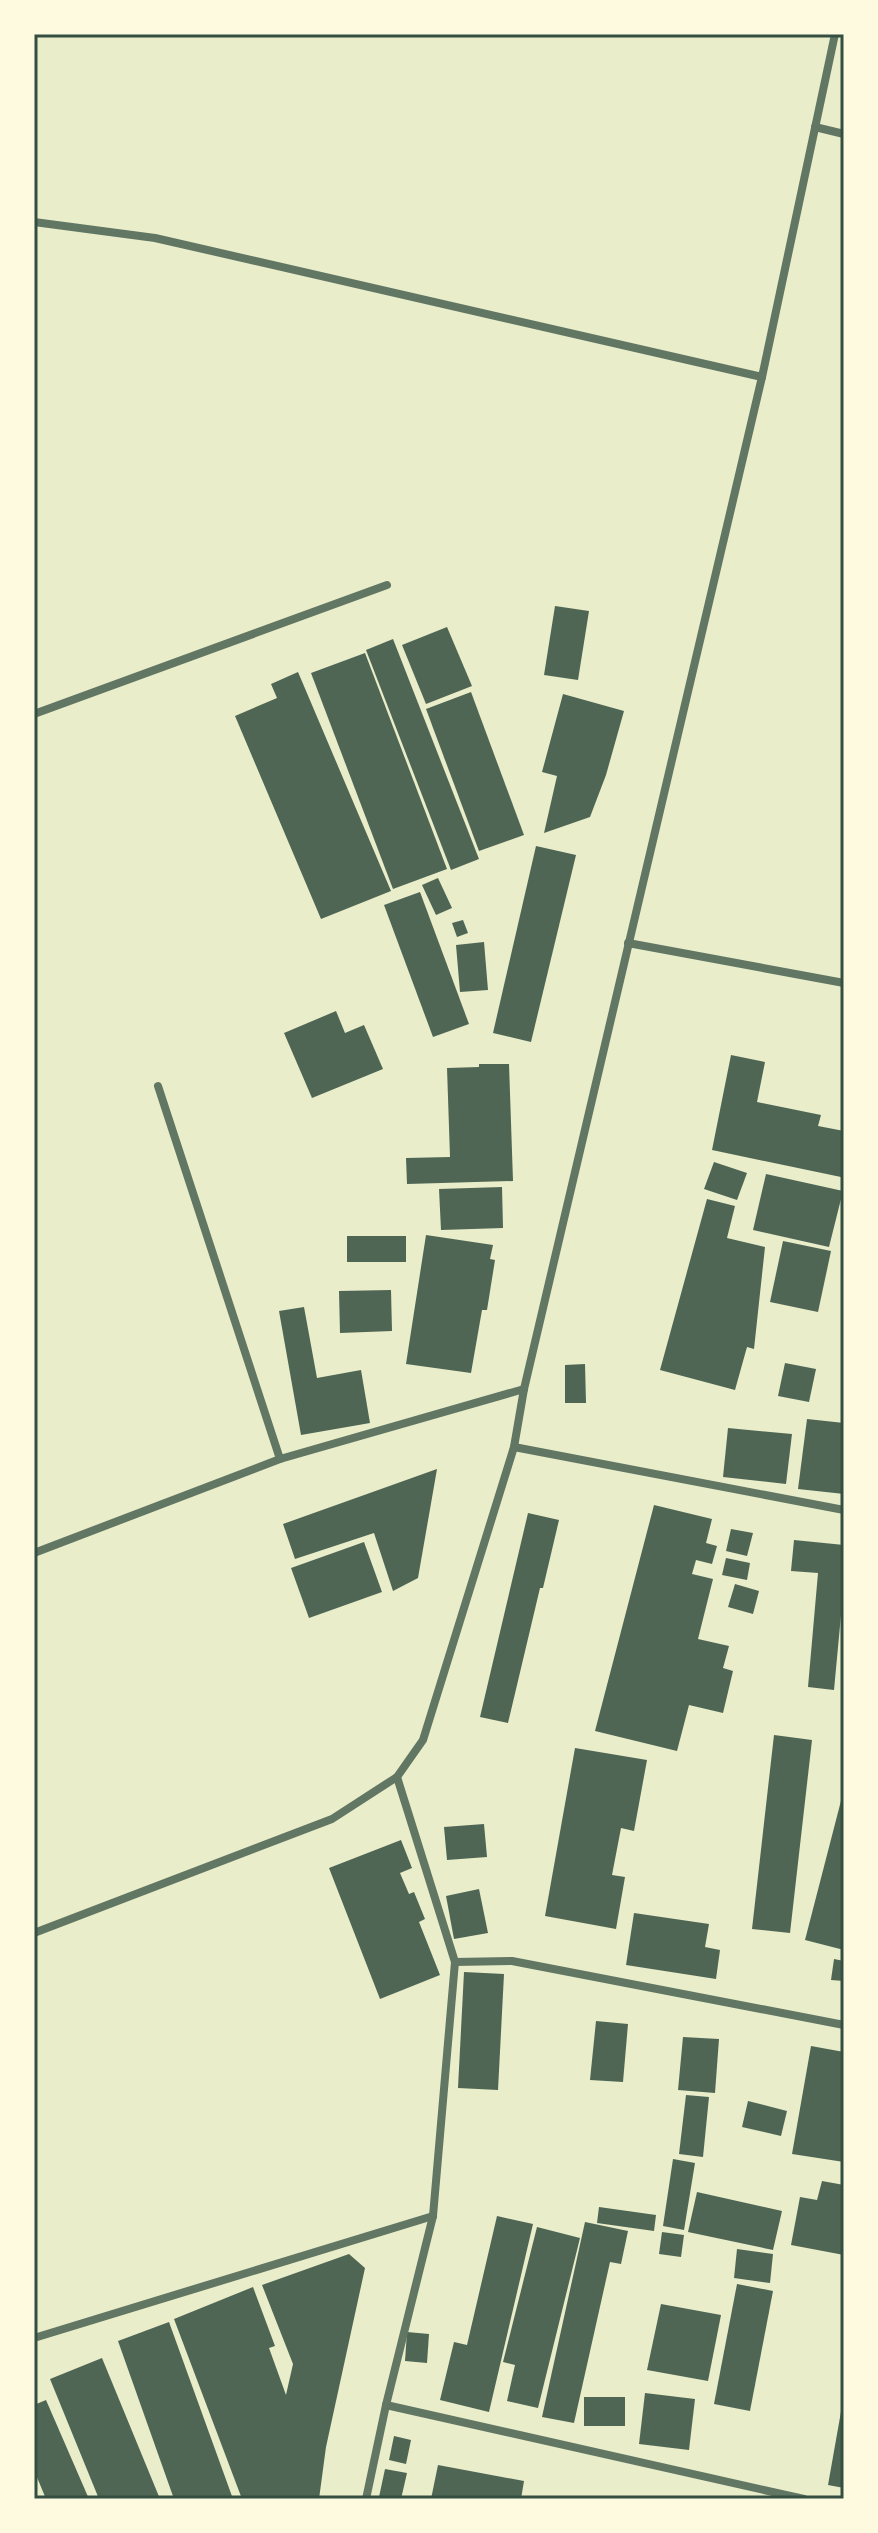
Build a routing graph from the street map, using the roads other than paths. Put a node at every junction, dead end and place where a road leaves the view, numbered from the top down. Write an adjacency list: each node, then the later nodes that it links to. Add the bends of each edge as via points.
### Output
1 (835, 34): 2 (street)
2 (815, 127): 3 (street); 5 (street)
3 (844, 134)
4 (34, 222): 5 (street, via 155,238)
5 (762, 377): 8 (street)
6 (387, 585): 7 (street)
7 (34, 714)
8 (628, 943): 9 (street); 11 (street)
9 (844, 983)
10 (158, 1086): 13 (street)
11 (524, 1389): 12 (street); 13 (street)
12 (514, 1447): 14 (street); 16 (street, via 423,1740)
13 (280, 1459): 15 (street)
14 (844, 1510)
15 (34, 1553)
16 (397, 1777): 17 (street, via 332,1819); 18 (street)
17 (34, 1933)
18 (455, 1962): 19 (street, via 512,1961); 20 (street)
19 (844, 2025)
20 (433, 2216): 21 (street); 22 (street)
21 (34, 2338)
22 (386, 2405): 23 (street); 24 (street)
23 (366, 2499)
24 (804, 2499)

